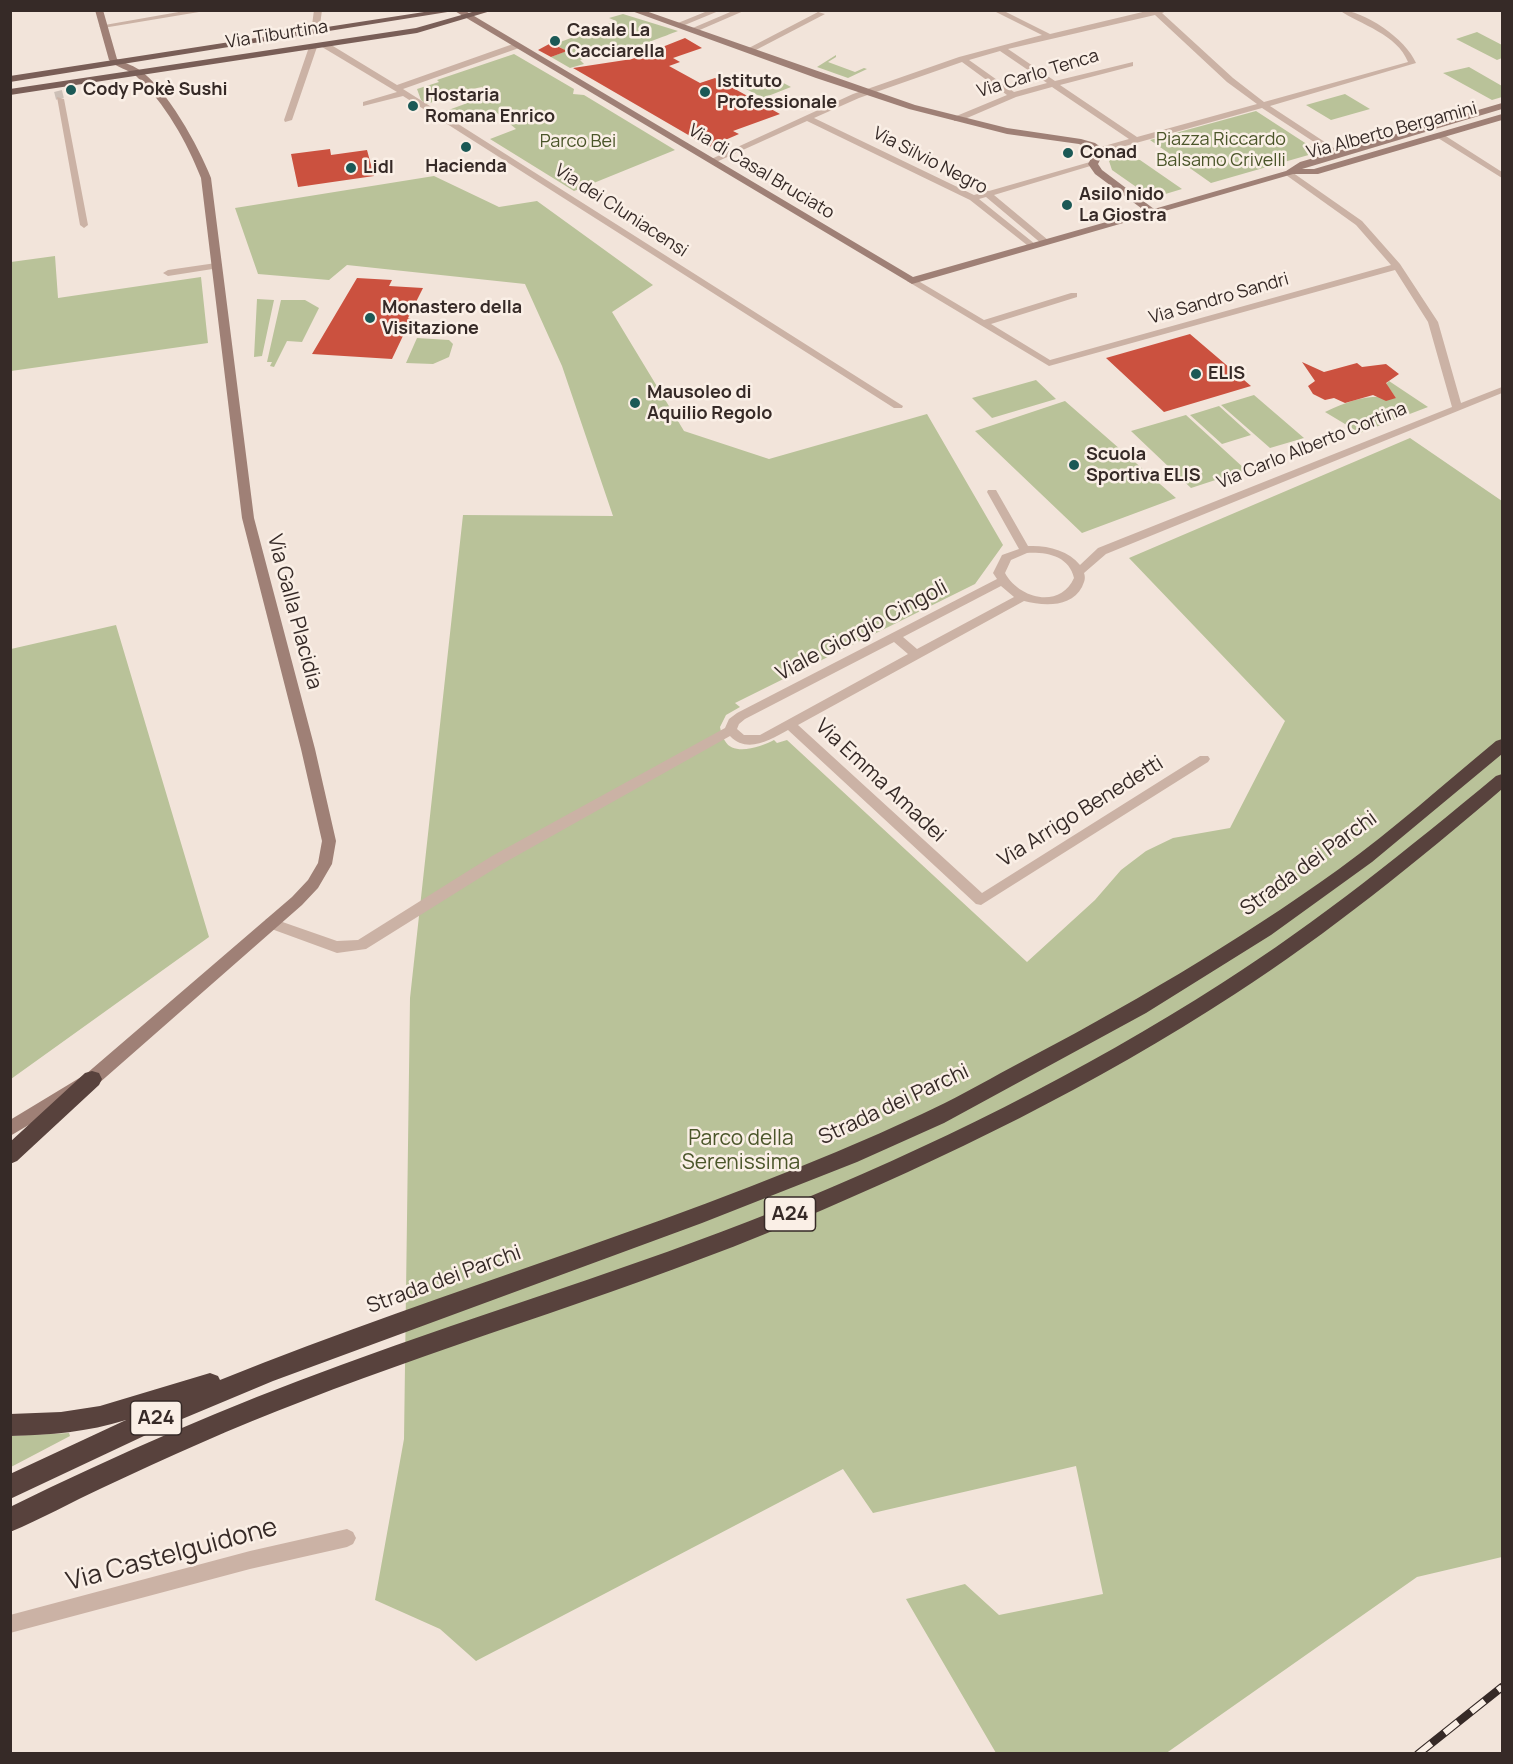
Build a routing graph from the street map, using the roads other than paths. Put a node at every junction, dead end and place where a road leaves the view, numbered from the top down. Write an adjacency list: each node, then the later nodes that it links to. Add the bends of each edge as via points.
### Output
1 (99, 10): 17 (street)
2 (208, 10): 12 (street)
3 (318, 10): 19 (street)
4 (456, 10): 15 (street, Via di Casal Bruciato); 19 (main road, Via Tiburtina)
5 (490, 10): 15 (main road, Via Tiburtina)
6 (633, 10): 16 (street)
7 (718, 10): 16 (street)
8 (743, 10): 18 (street)
9 (995, 10): 20 (street)
10 (1166, 10): 13 (street)
11 (1342, 10): 38 (street, via 1386,34 1412,63)
12 (194, 12): 17 (street)
13 (1155, 12): 20 (street); 38 (street)
14 (821, 14): 25 (street)
15 (469, 17): 21 (main road, Via Tiburtina); 23 (street, Via di Casal Bruciato)
16 (677, 25): 18 (street)
17 (103, 26): 27 (street)
18 (692, 30): 25 (street)
19 (315, 33): 27 (main road, Via Tiburtina)
20 (1049, 36): 24 (street)
21 (325, 45): 22 (main road, Via Tiburtina); 32 (street, Via dei Cluniacensi)
22 (313, 46): 29 (main road, Via Tiburtina); 43 (street)
23 (516, 46): 32 (street); 49 (street, Via di Casal Bruciato)
24 (1001, 48): 26 (street); 31 (street)
25 (749, 51): 35 (street)
26 (962, 59): 35 (street); 36 (street)
27 (117, 63): 29 (street); 30 (main road, Via Tiburtina)
28 (1130, 64): 31 (street, Via Carlo Tenca)
29 (138, 73): 34 (main road, Via Tiburtina); 60 (street, Via Galla Placidia, via 168,109 201,164 208,189)
30 (10, 80)
31 (1054, 83): 36 (street, Via Carlo Tenca); 45 (street)
32 (400, 90): 37 (street); 68 (street, Via dei Cluniacensi)
33 (10, 92): 34 (main road, Via Tiburtina)
34 (58, 92): 57 (street)
35 (865, 93): 40 (street); 42 (street)
36 (1013, 95): 42 (street, Via Carlo Tenca)
37 (366, 104)
38 (1263, 105): 45 (street); 48 (street)
39 (1503, 106): 48 (street, Via Alberto Bergamini)
40 (806, 117): 49 (street); 55 (street, Via Silvio Negro)
41 (1503, 117): 44 (street, Via Alberto Bergamini)
42 (957, 119): 46 (street, via 1009,132 1086,142)
43 (288, 120)
44 (1441, 136): 47 (street); 52 (street, Via Alberto Bergamini, via 1315,172)
45 (1135, 140): 46 (street)
46 (1100, 150): 50 (street)
47 (1466, 151): 51 (street); 53 (street)
48 (1337, 154): 52 (street, via 1303,164)
49 (711, 161): 63 (street, Via di Casal Bruciato)
50 (1094, 162): 54 (street); 56 (street, via 1101,175)
51 (1503, 167)
52 (1289, 173): 56 (street); 61 (street, via 1359,223)
53 (1503, 176)
54 (985, 192): 55 (street); 58 (street, Via Silvio Negro)
55 (973, 198): 59 (street, Via Silvio Negro)
56 (1151, 211): 58 (street)
57 (84, 225)
58 (1045, 242): 59 (street)
59 (1032, 246): 63 (street)
60 (216, 266): 62 (street); 85 (street, Via Galla Placidia, via 248,518 329,841 325,864 313,884)
61 (1397, 266): 66 (street, Via Sandro Sandri); 69 (street, via 1433,322)
62 (168, 273)
63 (912, 281): 65 (street, Via di Casal Bruciato)
64 (1074, 295): 65 (street)
65 (984, 323): 66 (street, Via di Casal Bruciato)
66 (1048, 363)
67 (1503, 390): 69 (street, Via Carlo Alberto Cortina)
68 (898, 406)
69 (1457, 407): 72 (street, Via Carlo Alberto Cortina)
70 (992, 492): 71 (street)
71 (1025, 550): 73 (street, Via Carlo Alberto Cortina); 75 (street, via 1006,558 999,573)
72 (1102, 551): 73 (street, Via Carlo Alberto Cortina); 74 (street, Via Carlo Alberto Cortina)
73 (1063, 555): 74 (street)
74 (1080, 572): 76 (street, Via Carlo Alberto Cortina, via 1079,585 1067,596 1046,601)
75 (1002, 581): 76 (street); 77 (street, Viale Giorgio Cingoli)
76 (1022, 597): 78 (street)
77 (894, 636): 78 (street); 80 (street, Viale Giorgio Cingoli, via 741,716 733,722)
78 (917, 655): 79 (street)
79 (790, 725): 80 (street, Via Emma Amadei, via 752,741 741,740); 84 (street, Via Emma Amadei)
80 (731, 730): 85 (street, via 512,852 361,945 337,947)
81 (1503, 745): 89 (highway, Strada dei Parchi / A24, via 1348,871 1202,971 1101,1032 928,1121 743,1199)
82 (1204, 759): 84 (street, Via Arrigo Benedetti)
83 (1503, 780): 92 (highway, A24, via 1405,862 1228,989 1094,1070 961,1138 783,1217 265,1404 119,1467)
84 (981, 900)
85 (272, 923): 86 (street, Via Galla Placidia)
86 (92, 1079): 87 (street, Via Galla Placidia); 88 (highway)
87 (10, 1129)
88 (10, 1155)
89 (305, 1357): 90 (highway, via 111,1415); 91 (highway, Strada dei Parchi / A24, via 154,1419)
90 (10, 1425)
91 (10, 1487)
92 (10, 1520)
93 (347, 1538): 94 (street, Via Castelguidone)
94 (10, 1624)

